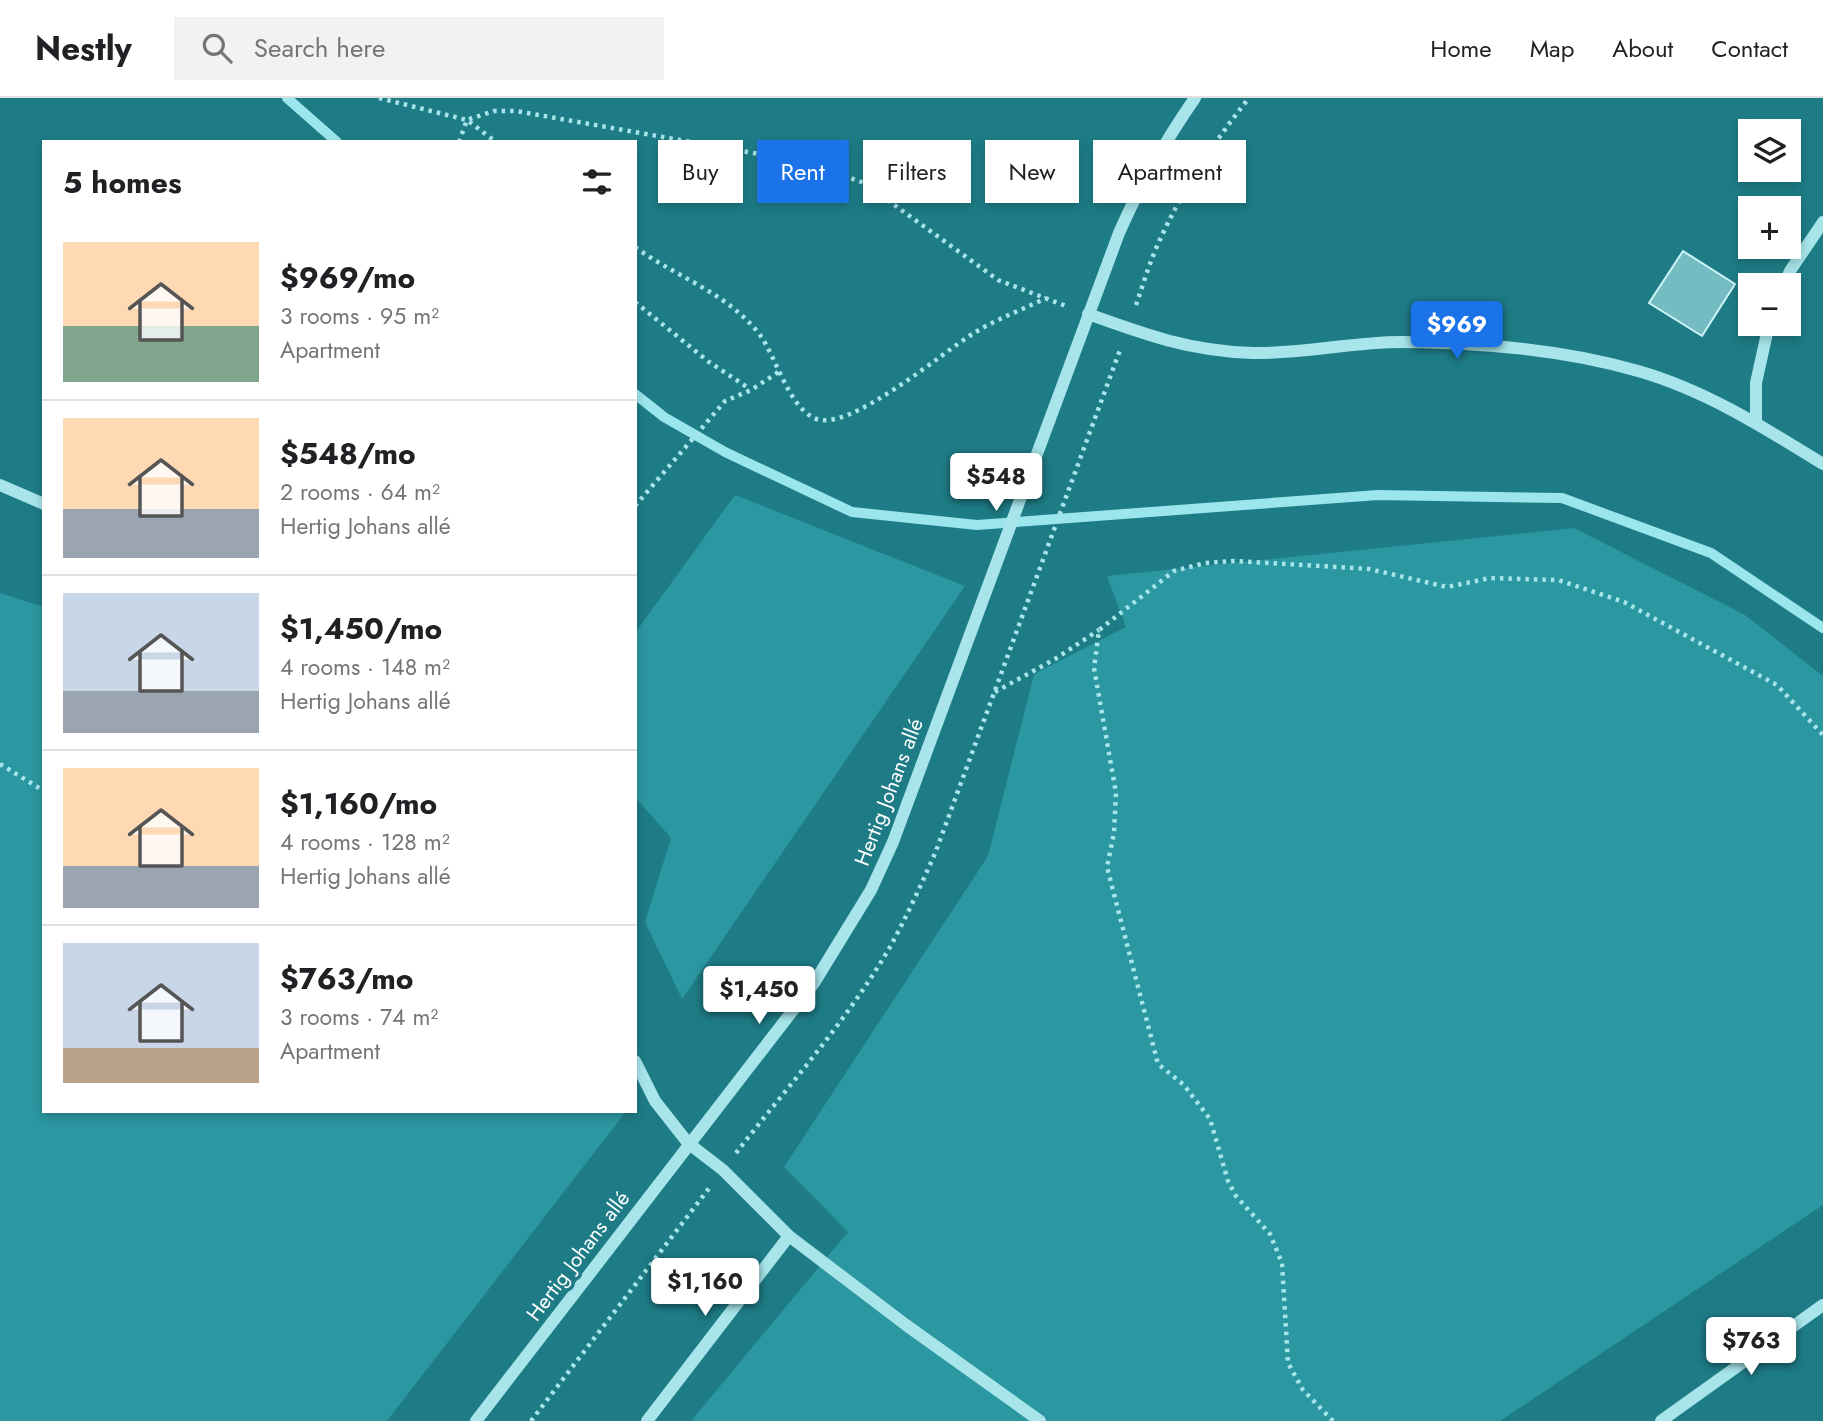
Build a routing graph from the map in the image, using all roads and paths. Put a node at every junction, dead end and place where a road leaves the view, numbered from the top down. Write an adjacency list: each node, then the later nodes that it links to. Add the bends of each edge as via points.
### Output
1 (379, 98): 4 (path)
2 (1195, 98): 12 (street, Hertig Johans allé, via 1139,187)
3 (1249, 98): 13 (path, via 1213,146 1157,245)
4 (467, 120): 5 (path); 6 (path); 10 (path, via 494,111 516,111 810,163 864,183 998,280)
5 (460, 140)
6 (493, 140)
7 (1823, 222): 9 (street)
8 (637, 248): 15 (path, via 720,296 759,335)
9 (1789, 273)
10 (1046, 298): 12 (path); 15 (path, via 973,333 850,416 831,422 816,419 799,405)
11 (637, 304): 16 (path)
12 (1088, 314): 13 (street); 29 (street, Hertig Johans allé, via 893,842 871,890 814,984)
13 (1128, 329): 17 (street, via 1207,350 1254,353 1397,342 1507,348 1583,359 1683,387); 22 (path)
14 (1766, 336): 17 (street, via 1756,383)
15 (780, 371): 16 (path)
16 (751, 390): 21 (path, via 725,401)
17 (1756, 422): 18 (street)
18 (1823, 464)
19 (0, 485): 20 (street)
20 (42, 504)
21 (637, 504)
22 (1025, 609)
23 (1099, 630): 24 (path); 25 (path, via 1174,571 1205,563 1369,569 1447,587 1490,578 1558,580 1624,602 1777,685); 35 (path, via 1094,668 1116,793 1107,867 1158,1064 1184,1085 1210,1118 1228,1181 1270,1234 1282,1263 1288,1363 1303,1390)
24 (994, 692)
25 (1823, 735)
26 (0, 764): 27 (path)
27 (42, 790)
28 (637, 1065): 29 (street, via 655,1101)
29 (688, 1143): 30 (street, via 723,1170); 32 (street, Hertig Johans allé)
30 (789, 1236): 33 (street); 34 (street)
31 (1823, 1305): 36 (street)
32 (476, 1421)
33 (647, 1421)
34 (1040, 1421)
35 (1334, 1421)
36 (1661, 1421)

